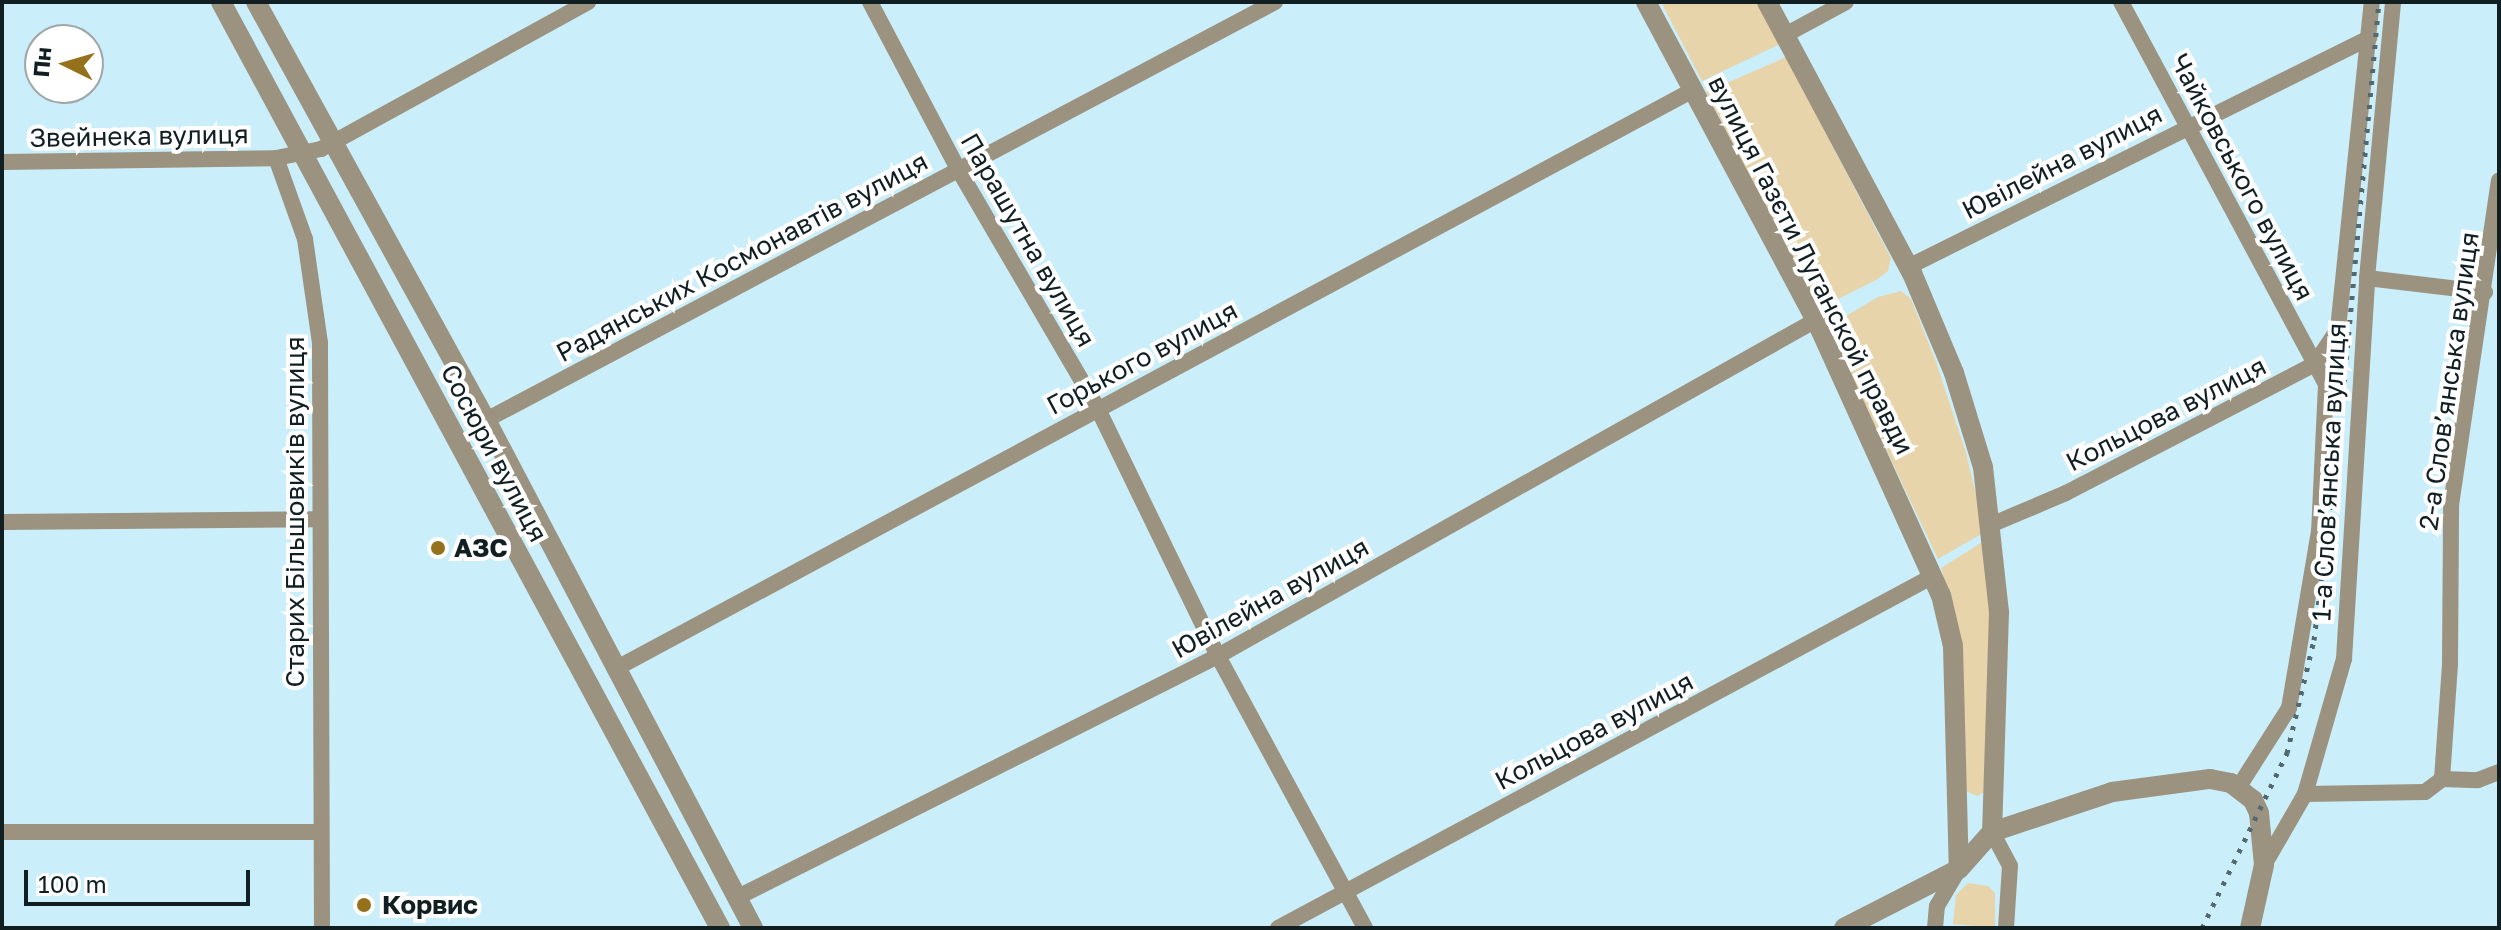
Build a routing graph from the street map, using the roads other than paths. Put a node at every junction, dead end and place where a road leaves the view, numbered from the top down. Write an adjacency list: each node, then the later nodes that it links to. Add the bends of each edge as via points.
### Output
1 (221, 2): 17 (street, Сосюри вулиця)
2 (256, 2): 16 (street, Сосюри вулиця)
3 (588, 2): 16 (street)
4 (870, 2): 20 (street, Парашутна вулиця)
5 (1275, 2): 20 (street, Радянських Космонавтів вулиця)
6 (1646, 2): 14 (street, вулиця Газєти Луганской правди)
7 (1767, 2): 12 (street)
8 (1846, 2): 12 (street)
9 (2121, 2): 15 (street, Чайковського вулиця)
10 (2372, 2): 13 (street)
11 (2393, 2): 23 (street, 1-а Слов’янська вулиця)
12 (1785, 35): 22 (street)
13 (2369, 38): 15 (street, Ювілейна вулиця); 26 (street, via 2338,329)
14 (1693, 90): 25 (street, вулиця Газєти Луганской правди); 27 (street, Горького вулиця)
15 (2186, 124): 22 (street, Ювілейна вулиця); 26 (street, Чайковського вулиця)
16 (330, 144): 17 (street); 28 (street, Сосюри вулиця)
17 (302, 153): 18 (street); 47 (street, Сосюри вулиця)
18 (276, 158): 19 (street, Звейнека вулиця); 29 (street, Старих Більшовиків вулиця, via 305,239 320,343)
19 (2, 162)
20 (958, 169): 27 (street, Парашутна вулиця); 28 (street, Радянських Космонавтів вулиця)
21 (2499, 181): 24 (street, 2-а Слов’янська вулиця)
22 (1908, 267): 31 (street, via 1954,373 1983,467)
23 (2367, 278): 24 (street); 38 (street, 1-а Слов’янська вулиця, via 2344,659)
24 (2485, 292): 36 (street, 2-а Слов’янська вулиця, via 2451,505 2450,664)
25 (1816, 320): 32 (street, вулиця Газєти Луганской правди); 33 (street, Ювілейна вулиця)
26 (2315, 364): 31 (street, Кольцова вулиця, via 2066,493); 37 (street, Чайковського вулиця, via 2326,385 2319,531 2289,708)
27 (1098, 409): 33 (street, Парашутна вулиця); 34 (street, Горького вулиця)
28 (486, 420): 34 (street, Сосюри вулиця)
29 (319, 519): 30 (street); 40 (street, Старих Більшовиків вулиця)
30 (2, 522)
31 (1993, 524): 41 (street, via 1999,612)
32 (1933, 576): 43 (street, вулиця Газєти Луганской правди, via 1953,646); 44 (street, Кольцова вулиця)
33 (1218, 656): 44 (street, Парашутна вулиця); 45 (street, Ювілейна вулиця)
34 (615, 669): 45 (street, Сосюри вулиця)
35 (2499, 772): 36 (street, via 2478,780)
36 (2442, 779): 38 (street, via 2425,792)
37 (2238, 788): 41 (street, via 2210,779 2112,792); 42 (street, via 2259,813)
38 (2305, 794): 42 (street, 1-а Слов’янська вулиця)
39 (2, 832): 40 (street)
40 (321, 832): 46 (street, Старих Більшовиків вулиця)
41 (1992, 832): 43 (street); 53 (street, via 2010,866)
42 (2264, 865): 54 (street, 1-а Слов’янська вулиця)
43 (1959, 869): 51 (street); 52 (street, via 1937,906)
44 (1346, 892): 49 (street, Кольцова вулиця); 50 (street, Парашутна вулиця)
45 (736, 898): 48 (street, Сосюри вулиця)
46 (322, 928)
47 (720, 928)
48 (753, 928)
49 (1278, 928)
50 (1365, 928)
51 (1844, 928)
52 (1935, 928)
53 (2006, 928)
54 (2250, 928)

